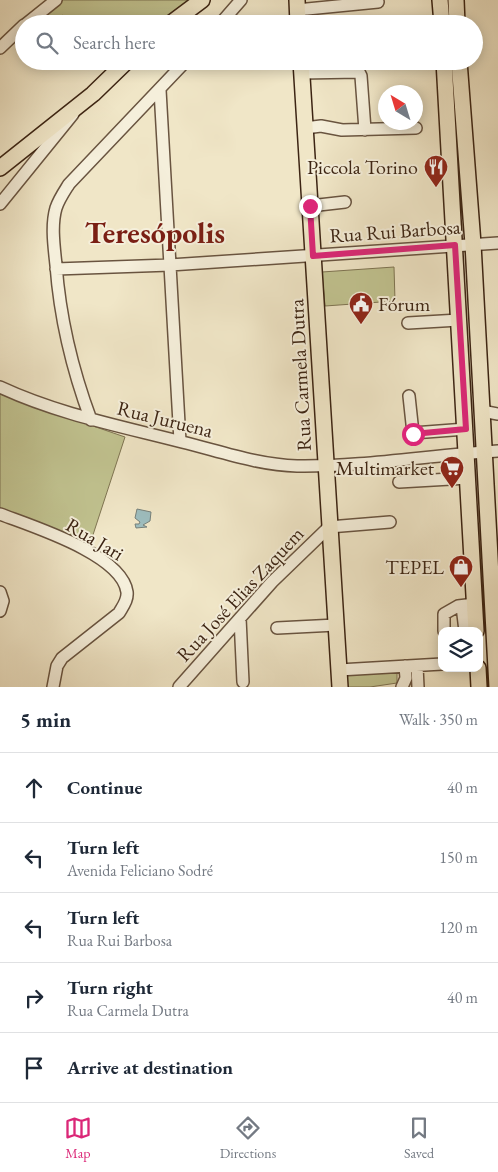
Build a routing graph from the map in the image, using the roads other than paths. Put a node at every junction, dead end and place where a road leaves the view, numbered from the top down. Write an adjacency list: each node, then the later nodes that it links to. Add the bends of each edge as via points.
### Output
1 (56, 0): 8 (street)
2 (202, 0): 9 (main road)
3 (240, 0): 10 (street)
4 (440, 0): 11 (main road)
5 (456, 0): 12 (main road)
6 (378, 2): 7 (street)
7 (297, 11)
8 (37, 15)
9 (182, 15)
10 (228, 15)
11 (441, 15)
12 (457, 15)
13 (15, 34): 14 (street)
14 (0, 48)
15 (117, 70): 23 (main road)
16 (178, 70): 22 (street)
17 (301, 70): 24 (main road, Rua Carmela Dutra)
18 (336, 70): 26 (street, via 359,72 361,76)
19 (447, 70): 21 (main road)
20 (458, 70): 21 (main road)
21 (454, 87): 32 (main road); 33 (main road)
22 (160, 90): 35 (street); 36 (street, via 69,184 60,198 54,223)
23 (80, 104): 27 (main road); 29 (street)
24 (305, 128): 26 (street, via 321,126); 30 (main road, Rua Carmela Dutra)
25 (378, 129): 26 (street)
26 (365, 130)
27 (0, 168)
28 (346, 202): 30 (street)
29 (0, 204)
30 (310, 206): 34 (main road, Rua Carmela Dutra)
31 (498, 243): 32 (street, Rua Rui Barbosa)
32 (473, 244): 33 (street, Rua Rui Barbosa); 41 (main road)
33 (455, 245): 34 (street, Rua Rui Barbosa); 37 (main road)
34 (313, 256): 35 (street, Rua Rui Barbosa); 48 (main road, Rua Carmela Dutra)
35 (170, 265): 36 (street, Rua Rui Barbosa); 45 (street)
36 (56, 270): 43 (street, via 64,332)
37 (459, 320): 38 (street); 44 (main road)
38 (408, 323)
39 (0, 387): 43 (street, Rua Juruena)
40 (408, 396): 44 (street, via 413,434)
41 (482, 411): 42 (street); 46 (main road)
42 (498, 414)
43 (91, 420): 45 (street, Rua Juruena)
44 (466, 429): 47 (main road)
45 (180, 441): 48 (street, Rua Juruena, via 274,463)
46 (491, 452): 47 (street, Rua Juruena); 63 (main road)
47 (467, 453): 48 (street, Rua Juruena); 49 (main road)
48 (326, 466): 53 (main road, Rua Carmela Dutra)
49 (468, 478): 50 (street); 55 (main road)
50 (399, 482)
51 (0, 514): 70 (street, Rua Jari, via 76,545 100,559 120,576 127,590 119,613 62,658)
52 (390, 522): 53 (street)
53 (329, 527): 57 (street, Rua José Elias Zaquem); 58 (main road, Rua Carmela Dutra)
54 (0, 592): 56 (street, via 3,601)
55 (469, 605): 59 (street, via 444,614); 60 (street); 61 (main road)
56 (0, 611)
57 (240, 618): 69 (street); 71 (street, Rua José Elias Zaquem)
58 (336, 625): 62 (street); 67 (main road, Rua Carmela Dutra)
59 (444, 627)
60 (466, 627)
61 (475, 627)
62 (277, 628)
63 (497, 661): 64 (street); 76 (main road)
64 (483, 662)
65 (438, 664): 66 (street)
66 (411, 666): 67 (street); 73 (street); 74 (street)
67 (339, 670): 72 (main road, Rua Carmela Dutra)
68 (478, 672): 75 (main road)
69 (243, 682)
70 (53, 687)
71 (178, 687)
72 (340, 687)
73 (402, 687)
74 (418, 687)
75 (479, 687)
76 (497, 687)

